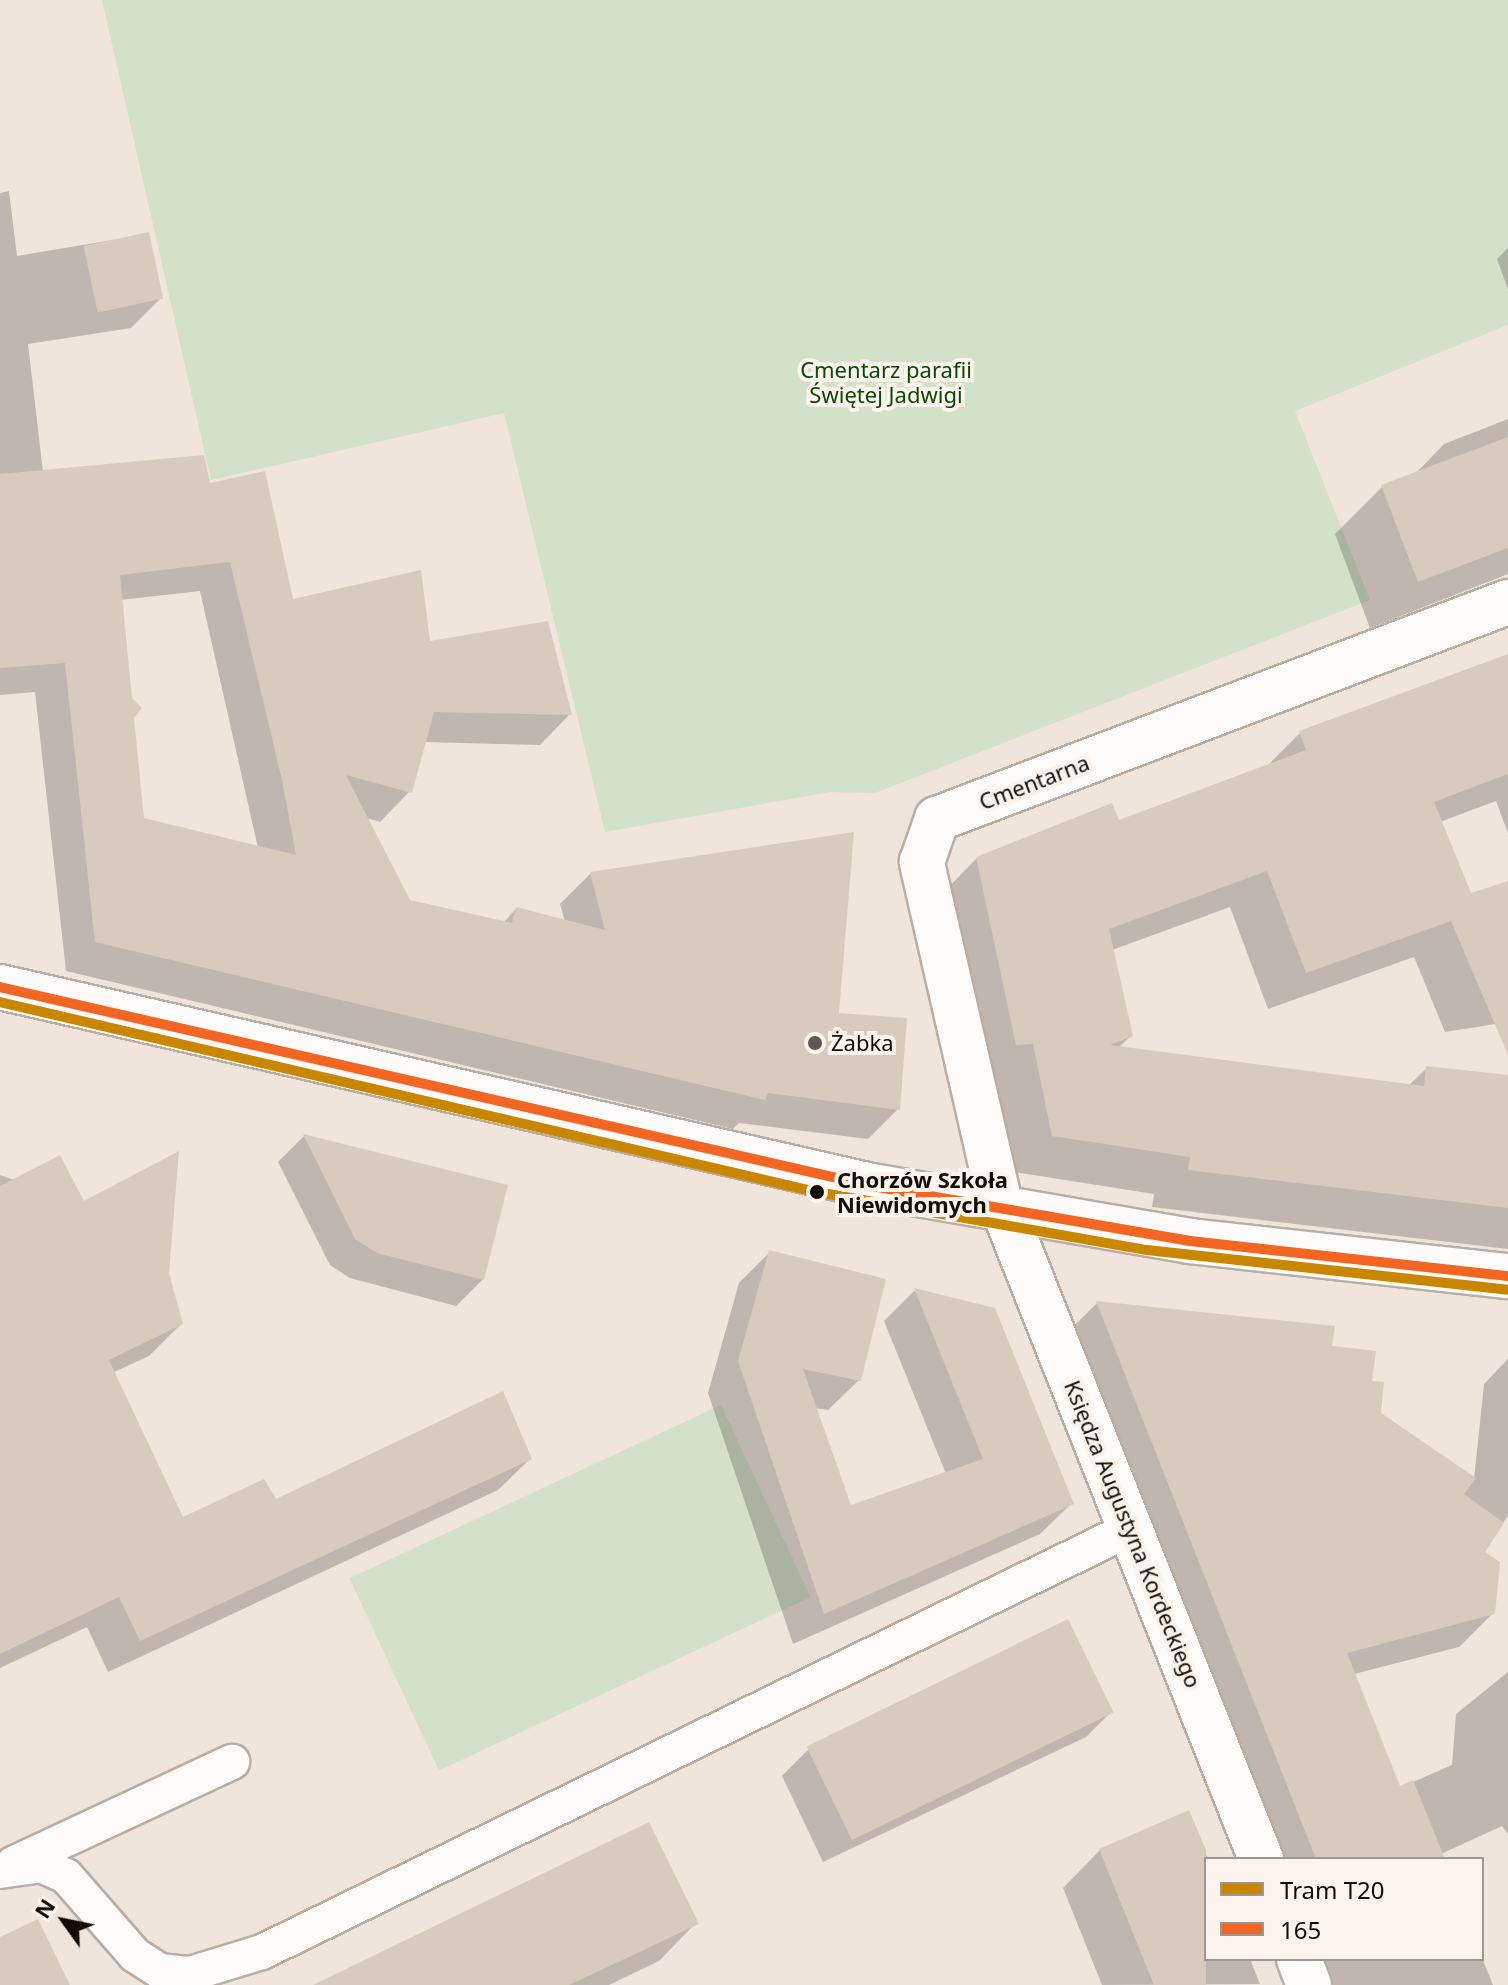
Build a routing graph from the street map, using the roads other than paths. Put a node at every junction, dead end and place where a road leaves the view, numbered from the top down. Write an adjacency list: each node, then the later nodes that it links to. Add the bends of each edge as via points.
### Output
1 (1508, 602): 3 (street, Cmentarna, via 937,819 922,862)
2 (0, 987): 3 (street, via 574,1121)
3 (1005, 1210): 4 (street, via 1190,1241); 5 (street, Księdza Augustyna Kordeckiego)
4 (1508, 1276)
5 (1132, 1528): 7 (street, Księdza Augustyna Kordeckiego); 8 (lane, via 262,1952 190,1974 160,1971 135,1955 66,1876)
6 (232, 1762): 8 (lane)
7 (1260, 1857)
8 (6, 1868)
9 (1300, 1961): 10 (street)
10 (1309, 1985)

